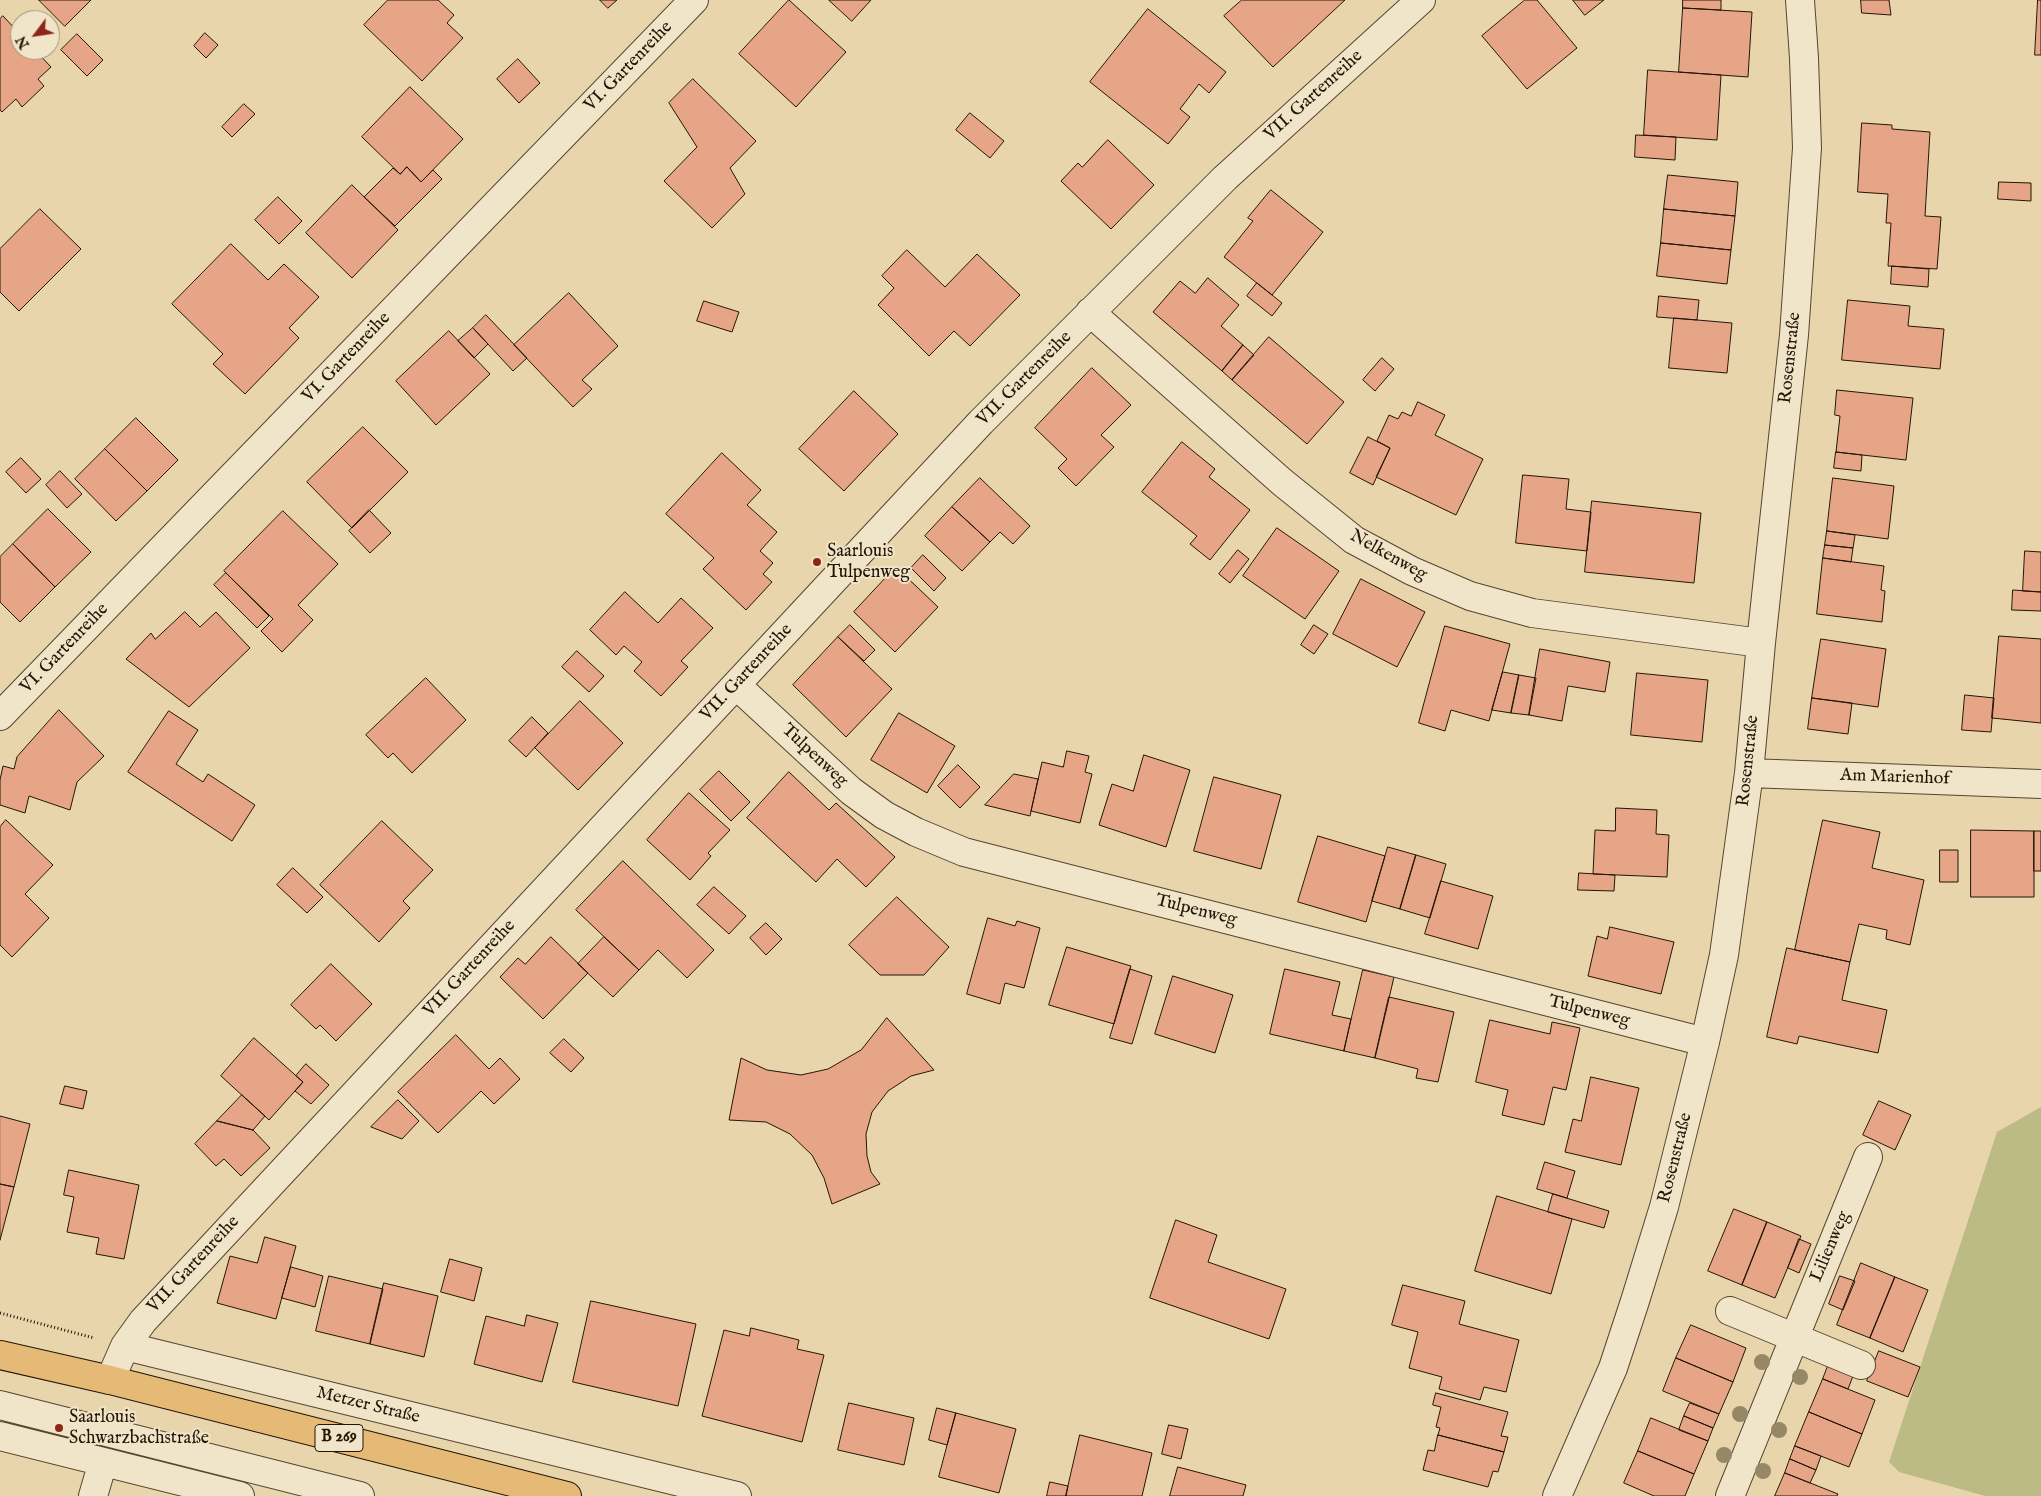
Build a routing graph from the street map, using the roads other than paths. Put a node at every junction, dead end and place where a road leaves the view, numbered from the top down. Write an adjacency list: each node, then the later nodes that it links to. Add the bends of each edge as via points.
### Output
1 (694, 0): 7 (street, VI. Gartenreihe)
2 (1421, 0): 4 (street, VII. Gartenreihe, via 1231,172)
3 (1800, 0): 5 (street, Rosenstraße, via 1807,148 1794,336)
4 (1090, 312): 5 (street, Nelkenweg, via 1289,488 1354,540 1412,571 1470,596 1532,613); 6 (street, VII. Gartenreihe, via 981,422)
5 (1761, 643): 8 (street, Rosenstraße)
6 (736, 685): 10 (street, Tulpenweg, via 877,811 964,852); 14 (street, VII. Gartenreihe, via 143,1321)
7 (0, 716)
8 (1749, 772): 9 (street, Am Marienhof); 10 (street, Rosenstraße, via 1724,955)
9 (2041, 784)
10 (1705, 1042): 26 (street, Rosenstraße, via 1664,1208 1635,1301 1613,1368)
11 (1868, 1157): 13 (street, Lilienweg)
12 (1730, 1311): 13 (street)
13 (1793, 1338): 16 (street); 27 (street, Lilienweg)
14 (126, 1346): 17 (street, VII. Gartenreihe); 25 (street, Metzer Straße)
15 (0, 1355): 17 (main road, B 269)
16 (1860, 1365)
17 (110, 1380): 24 (main road, B 269)
18 (0, 1406): 23 (street)
19 (0, 1436): 20 (street)
20 (103, 1462): 21 (street); 22 (street)
21 (94, 1496)
22 (240, 1496)
23 (360, 1496)
24 (567, 1496)
25 (737, 1496)
26 (1557, 1496)
27 (1730, 1496)

